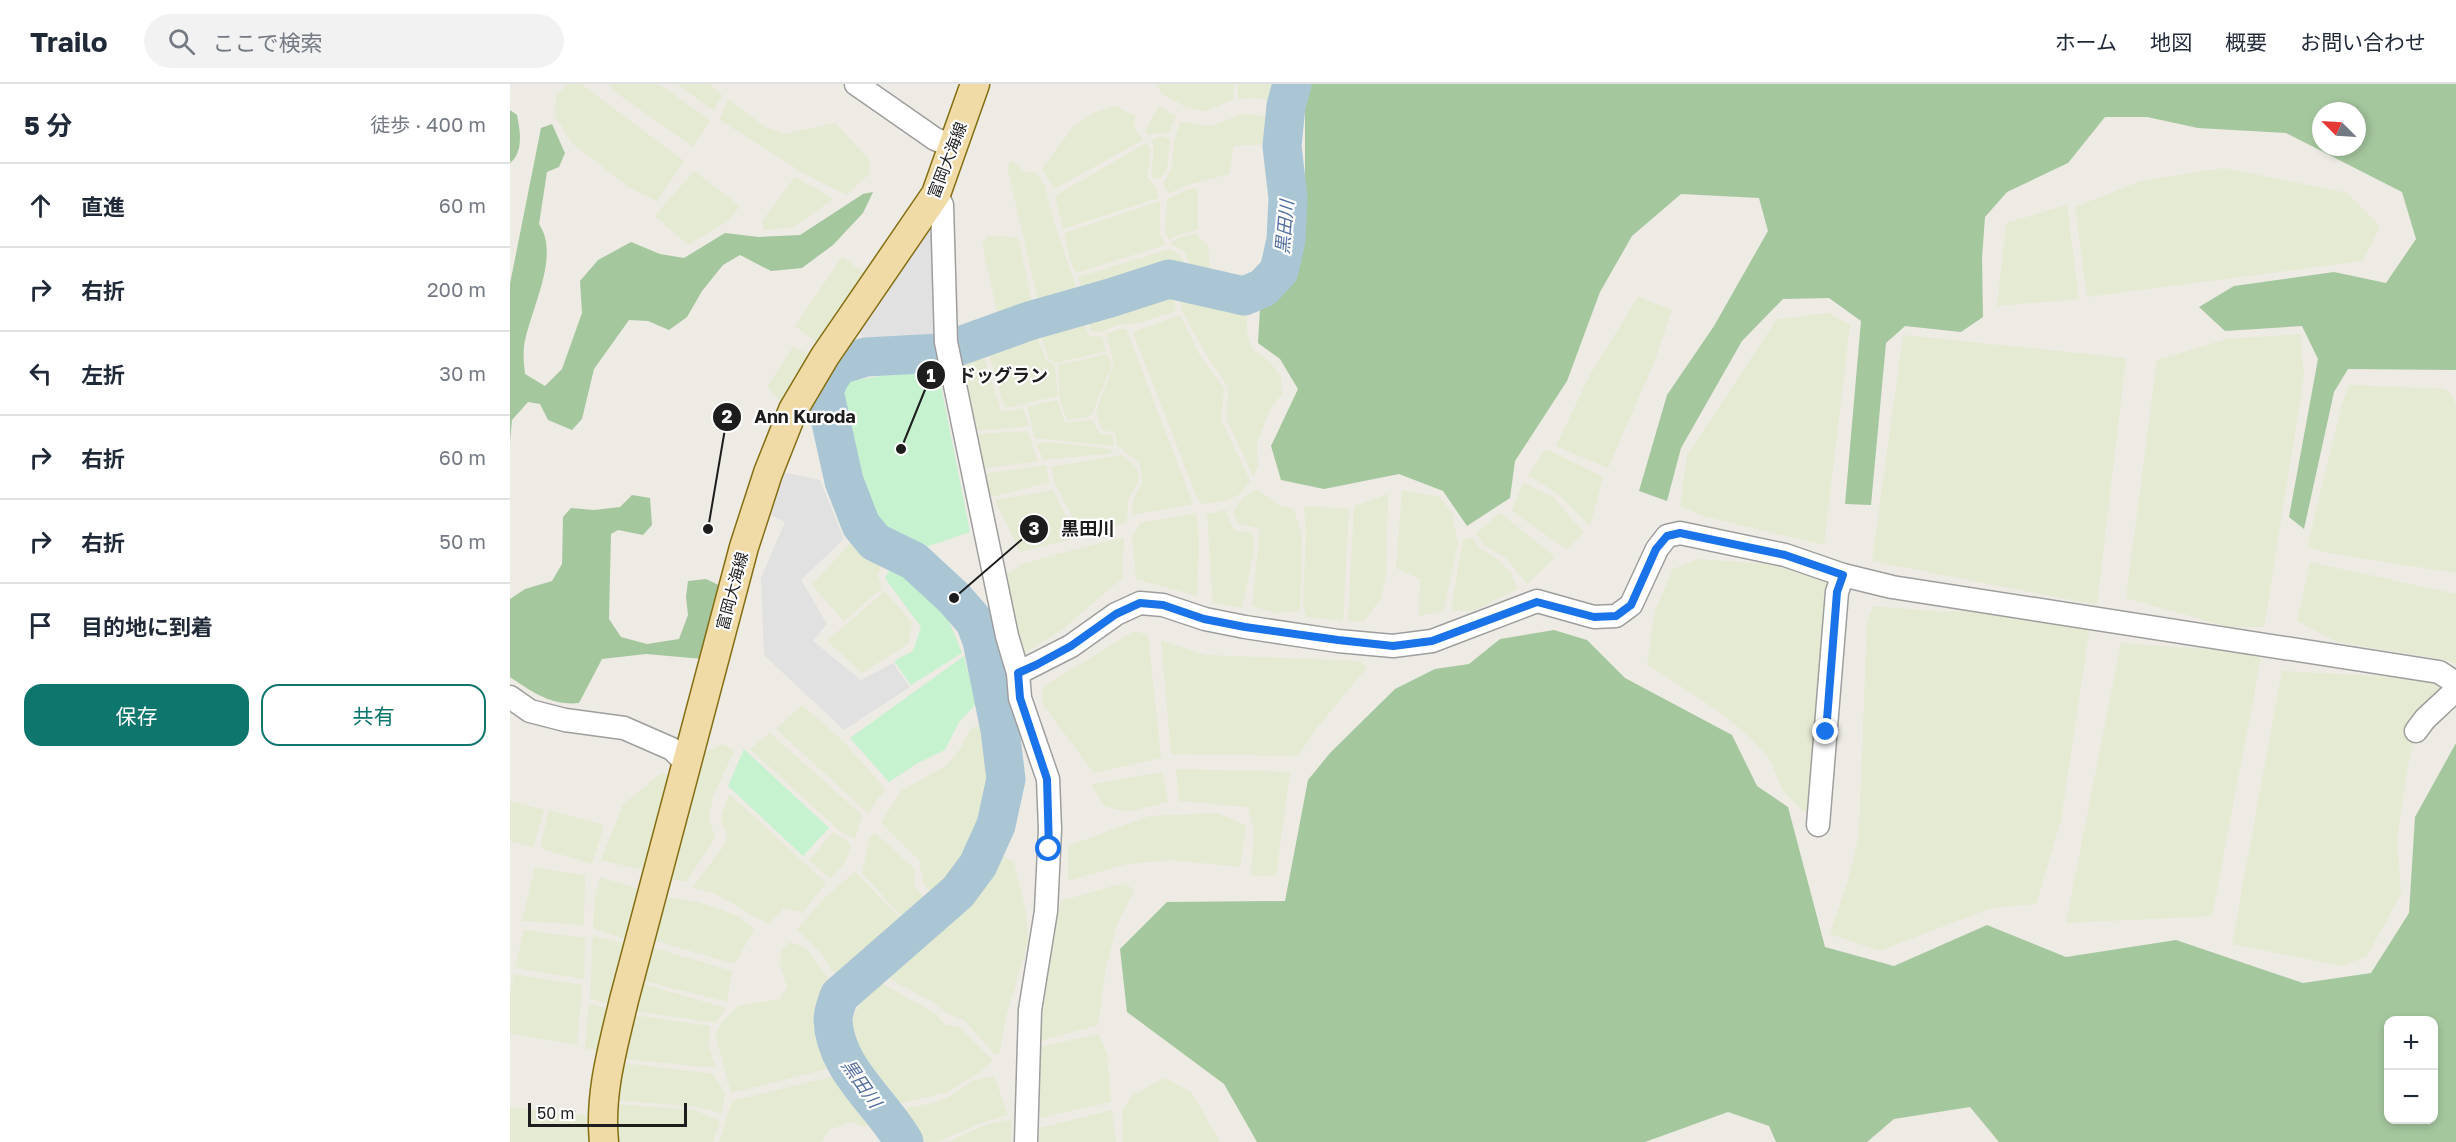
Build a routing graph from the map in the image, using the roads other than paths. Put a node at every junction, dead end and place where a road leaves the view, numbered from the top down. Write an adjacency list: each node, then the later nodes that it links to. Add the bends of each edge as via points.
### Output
1 (856, 84): 3 (street, via 935,139)
2 (975, 84): 3 (main road, 富岡大海線)
3 (953, 146): 4 (main road, 富岡大海線)
4 (936, 194): 6 (street, via 942,205 948,351); 11 (main road, 富岡大海線, via 825,356 793,410 744,546)
5 (1843, 575): 6 (street, via 1785,555 1680,533 1667,536 1656,549 1631,605 1616,616 1594,617 1537,602 1432,641 1393,646 1245,627 1163,605 1140,603); 7 (street, via 1892,587 2439,672); 12 (street, via 1837,592)
6 (1018, 673): 14 (street, via 1020,698 1047,779 1050,829 1046,911 1030,1010)
7 (2456, 683)
8 (2456, 690): 10 (street)
9 (510, 697): 11 (street, via 530,711 624,728 672,749)
10 (2416, 731)
11 (687, 764): 13 (main road, 富岡大海線, via 609,1065 602,1120)
12 (1818, 825)
13 (604, 1142)
14 (1026, 1142)

